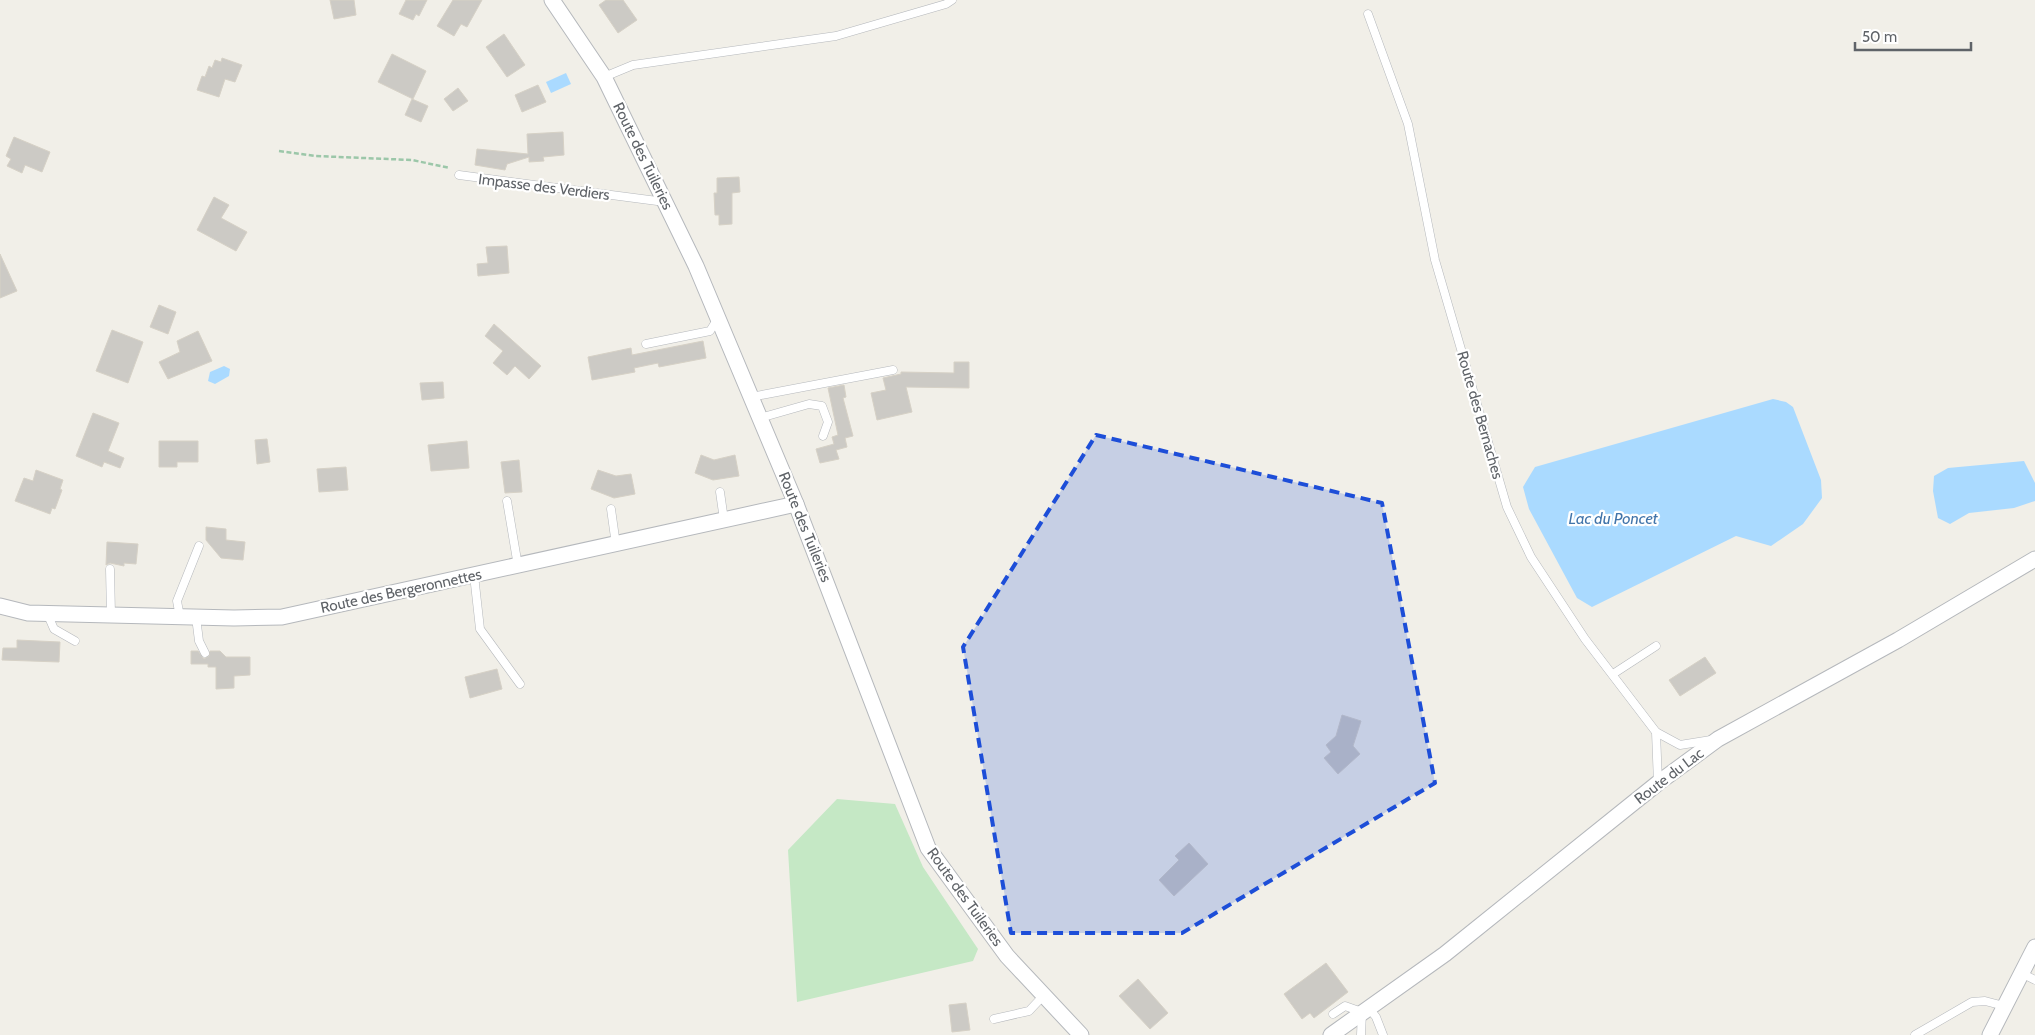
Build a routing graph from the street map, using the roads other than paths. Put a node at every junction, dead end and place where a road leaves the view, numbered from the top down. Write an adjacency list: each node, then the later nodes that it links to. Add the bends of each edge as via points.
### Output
1 (552, 0): 4 (street, Route des Tuileries)
2 (952, 0): 4 (lane, via 836,36 633,65)
3 (1368, 14): 32 (lane, Route des Bernaches, via 1408,124 1435,260 1507,507 1531,557 1585,639)
4 (604, 76): 6 (street, Route des Tuileries)
5 (459, 175): 6 (lane, Impasse des Verdiers)
6 (665, 202): 7 (street, Route des Tuileries)
7 (718, 318): 8 (lane, via 710,331); 10 (street, Route des Tuileries)
8 (646, 344)
9 (893, 370): 10 (lane)
10 (751, 397): 11 (street, Route des Tuileries)
11 (760, 418): 12 (lane, via 809,404 822,406 828,422); 15 (street, Route des Tuileries)
12 (823, 436)
13 (720, 492): 17 (lane)
14 (507, 501): 21 (lane)
15 (796, 504): 17 (street, Route des Bergeronnettes); 39 (street, Route des Tuileries, via 928,848 1007,956)
16 (611, 509): 18 (lane)
17 (724, 520): 18 (street, Route des Bergeronnettes)
18 (616, 545): 21 (street, Route des Bergeronnettes)
19 (199, 546): 27 (lane, via 177,601)
20 (2035, 559): 35 (street, Route du Lac, via 1898,640)
21 (518, 566): 23 (street, Route des Bergeronnettes)
22 (110, 569): 26 (lane)
23 (474, 576): 28 (street, Route des Bergeronnettes, via 282,617); 33 (lane, via 480,629)
24 (0, 606): 25 (street, Route des Bergeronnettes)
25 (48, 614): 26 (street, Route des Bergeronnettes); 29 (lane, via 54,629)
26 (111, 615): 27 (street, Route des Bergeronnettes)
27 (180, 617): 28 (street, Route des Bergeronnettes)
28 (196, 617): 31 (lane, via 199,641)
29 (75, 641)
30 (1656, 646): 32 (lane)
31 (206, 653)
32 (1613, 674): 34 (lane, Route des Bernaches)
33 (520, 684)
34 (1656, 732): 35 (lane, via 1680,745); 36 (lane)
35 (1718, 739): 36 (street, Route du Lac)
36 (1658, 783): 41 (street, Route du Lac, via 1445,954)
37 (2035, 947): 38 (street)
38 (2028, 977): 40 (street)
39 (1044, 995): 43 (lane, via 1028,1011); 44 (street, Route des Tuileries)
40 (2004, 1006): 48 (lane, via 1985,1001 1972,1002); 49 (street)
41 (1365, 1009): 42 (lane, via 1345,1006); 45 (street, Route du Lac); 46 (lane); 47 (lane, via 1376,1017)
42 (1333, 1014)
43 (994, 1019)
44 (1075, 1033)
45 (1331, 1035)
46 (1362, 1035)
47 (1383, 1035)
48 (1915, 1035)
49 (1990, 1035)

